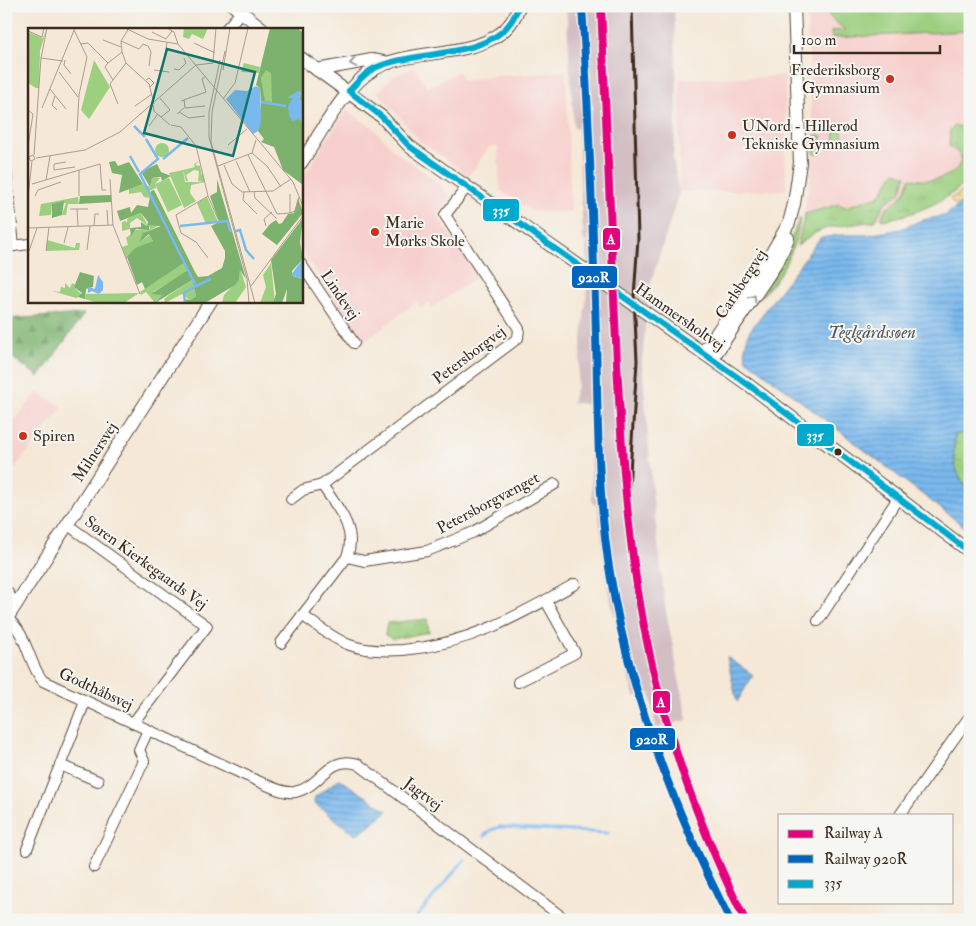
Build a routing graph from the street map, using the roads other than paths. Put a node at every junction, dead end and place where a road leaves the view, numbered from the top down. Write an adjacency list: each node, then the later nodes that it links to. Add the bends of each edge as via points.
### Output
1 (519, 6): 7 (street, via 509,27 485,42)
2 (794, 6): 18 (street, Carlsbergvej, via 800,163 798,189 788,223)
3 (237, 9): 4 (street); 5 (street)
4 (227, 28)
5 (262, 28)
6 (302, 59): 8 (street, Hammersholtvej)
7 (389, 63): 8 (street, one-way to 8, via 372,60); 9 (street, via 365,75)
8 (316, 70): 9 (street, Hammersholtvej)
9 (349, 91): 10 (street); 12 (street, Hammersholtvej, via 382,117 409,146)
10 (302, 162)
11 (6, 168): 14 (street)
12 (467, 187): 18 (street, Hammersholtvej); 20 (street, Petersborgvej, via 445,215 519,329 518,338)
13 (28, 244): 14 (street)
14 (10, 246)
15 (302, 265): 17 (street, Lindevej)
16 (210, 302): 23 (street, Milnersvej)
17 (354, 343)
18 (708, 356): 21 (street, Hammersholtvej)
19 (555, 484): 25 (street, Petersborgvænget, via 474,532 427,551 364,561)
20 (322, 485): 22 (street, Petersborgvej, via 303,490); 25 (street, via 348,528 351,547)
21 (898, 498): 24 (street, Hammersholtvej); 32 (street)
22 (291, 499)
23 (68, 525): 29 (street, Milnersvej); 37 (street, Søren Kierkegaards Vej, via 207,626)
24 (970, 552)
25 (347, 557): 30 (street)
26 (575, 584): 28 (street)
27 (6, 590): 29 (street)
28 (546, 600): 30 (street, via 506,623 450,643 389,651 347,644); 34 (street, via 575,653)
29 (16, 606): 31 (street, Milnersvej)
30 (302, 615): 33 (street)
31 (7, 620): 35 (street, Godthåbsvej, via 18,630 35,672 43,681)
32 (818, 621)
33 (281, 643)
34 (518, 682)
35 (85, 702): 37 (street, Godthåbsvej); 39 (street)
36 (970, 716): 42 (street)
37 (133, 723): 38 (street, Godthåbsvej)
38 (148, 730): 40 (street, Godthåbsvej); 44 (street, via 139,750 144,762)
39 (60, 766): 41 (street); 43 (street)
40 (249, 777): 45 (street, Jagtvej, via 286,792 295,792 338,762 347,760 358,764)
41 (98, 781)
42 (901, 814)
43 (27, 848)
44 (94, 867)
45 (566, 920)

